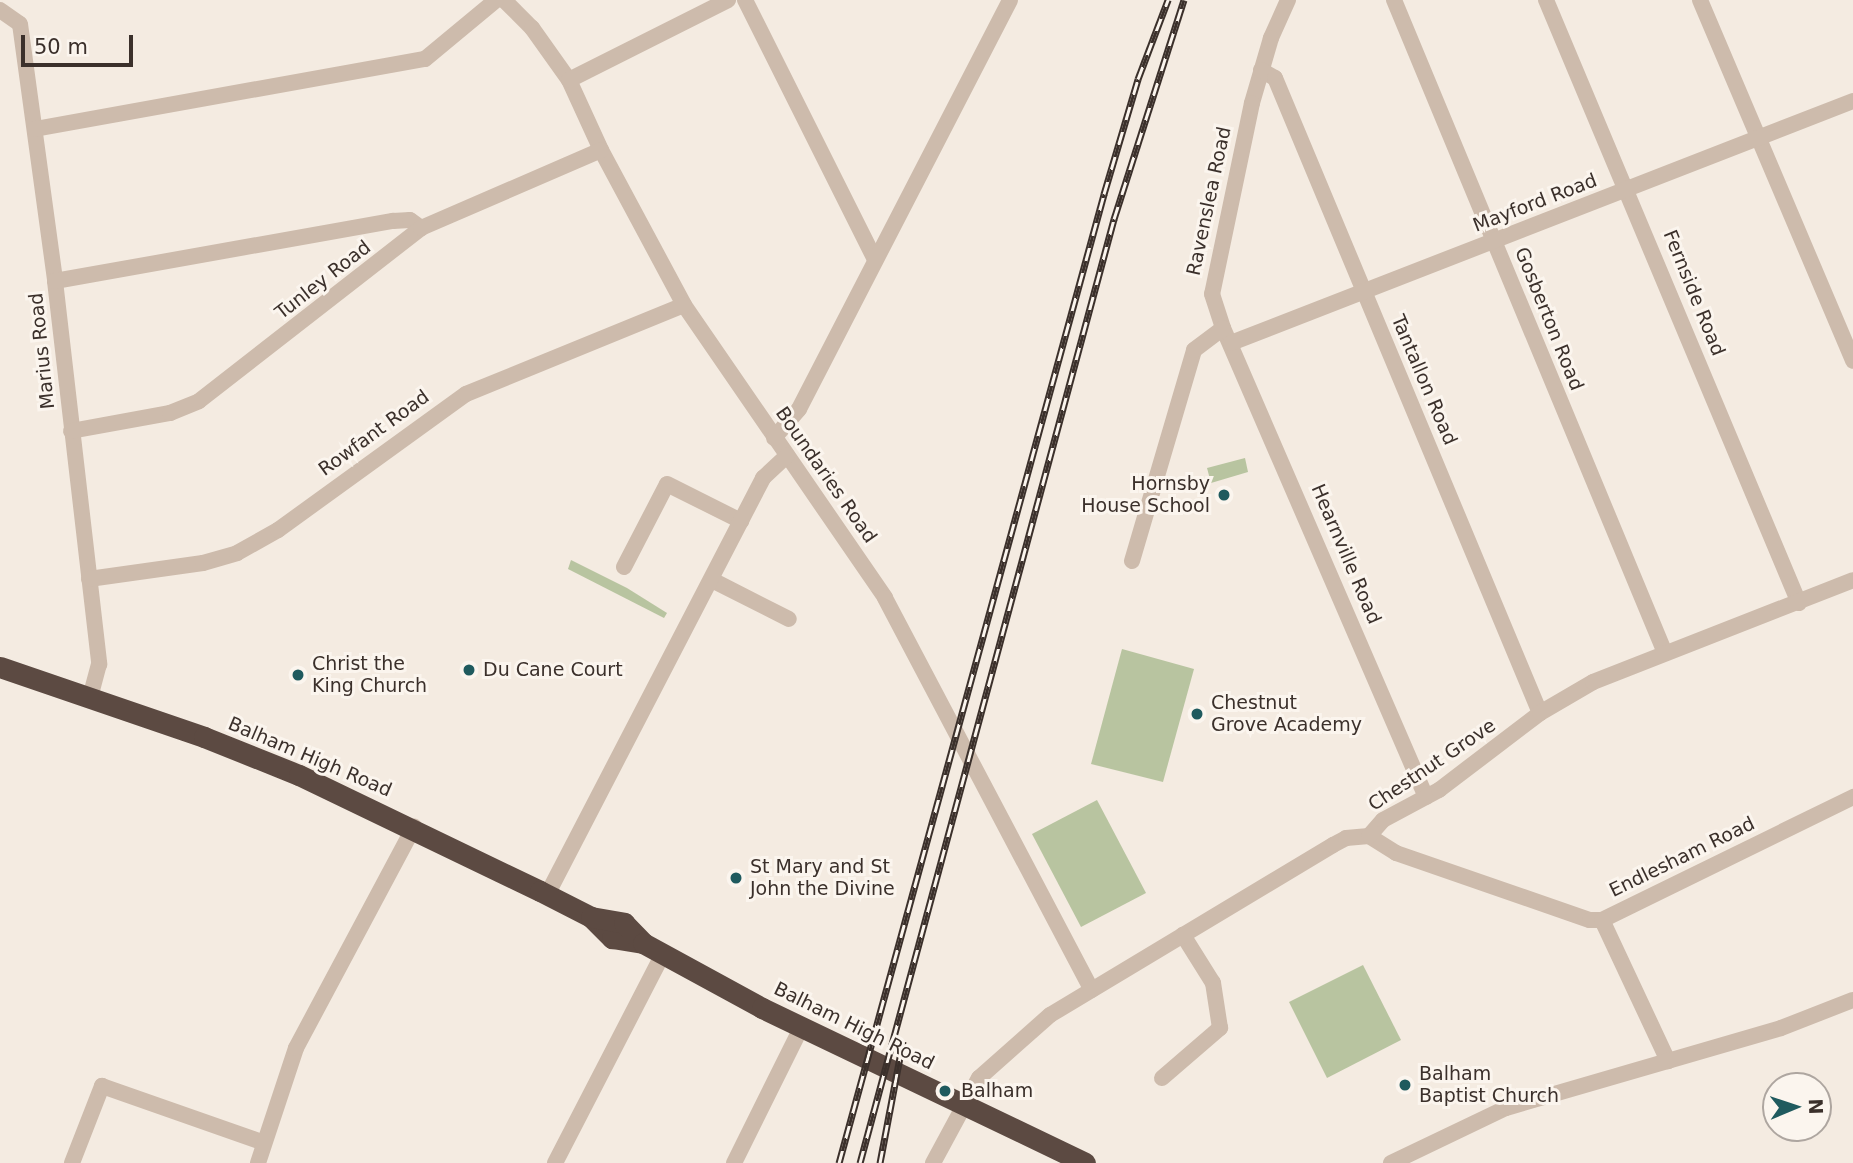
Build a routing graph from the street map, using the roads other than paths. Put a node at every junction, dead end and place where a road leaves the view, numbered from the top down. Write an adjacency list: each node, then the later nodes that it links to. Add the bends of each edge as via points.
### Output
1 (496, 0): 14 (street, via 425,59)
2 (504, 0): 12 (street, Boundaries Road, via 533,28)
3 (728, 0): 12 (street)
4 (745, 0): 20 (street)
5 (1010, 0): 20 (street)
6 (1288, 0): 11 (street, Ravenslea Road)
7 (1394, 0): 19 (street, Gosberton Road)
8 (1546, 0): 17 (street, Fernside Road)
9 (1700, 0): 15 (street)
10 (0, 10): 14 (street, Marius Road, via 20,24)
11 (1261, 70): 22 (street, Tantallon Road, via 1275,78); 24 (street, Ravenslea Road, via 1212,281)
12 (569, 79): 16 (street, Boundaries Road)
13 (1853, 101): 15 (street, Mayford Road)
14 (35, 129): 21 (street, Marius Road)
15 (1760, 139): 17 (street, Mayford Road); 25 (street)
16 (601, 150): 18 (street, Tunley Road); 23 (street, Boundaries Road)
17 (1629, 190): 19 (street, Mayford Road); 35 (street, Fernside Road)
18 (421, 228): 21 (street, via 410,220 393,221); 26 (street, Tunley Road, via 199,401 170,413)
19 (1494, 240): 22 (street, Mayford Road); 37 (street, Gosberton Road)
20 (875, 260): 27 (street, via 799,409)
21 (55, 281): 26 (street, Marius Road)
22 (1365, 290): 24 (street, Mayford Road); 40 (street, Tantallon Road)
23 (684, 305): 27 (street, Boundaries Road); 32 (street, Rowfant Road, via 466,394 278,530 237,553)
24 (1227, 336): 30 (street, via 1194,350); 41 (street, Hearnville Road)
25 (1853, 361)
26 (71, 431): 32 (street, Marius Road)
27 (774, 438): 28 (street, Boundaries Road)
28 (787, 456): 29 (street, via 767,472); 49 (street, Boundaries Road, via 885,598)
29 (741, 521): 31 (street, via 667,484); 33 (street)
30 (1132, 561)
31 (624, 567)
32 (89, 579): 39 (street, Marius Road, via 99,664)
33 (712, 580): 36 (street); 45 (street)
34 (1853, 580): 35 (street, Chestnut Grove)
35 (1799, 603): 37 (street, Chestnut Grove)
36 (789, 619)
37 (1665, 653): 40 (street, Chestnut Grove, via 1593,682)
38 (0, 667): 39 (highway, Balham High Road)
39 (90, 698): 43 (highway, Balham High Road, via 276,765)
40 (1540, 713): 41 (street, Chestnut Grove)
41 (1426, 797): 44 (street, Chestnut Grove, via 1383,820)
42 (1853, 797): 46 (street, Endlesham Road)
43 (414, 827): 45 (highway, Balham High Road); 55 (street, via 296,1048)
44 (1369, 836): 46 (street, Endlesham Road, via 1396,853 1590,920); 47 (street, Chestnut Grove, via 1339,841)
45 (547, 895): 48 (highway, Balham High Road, via 591,917 624,923 643,943)
46 (1602, 920): 52 (street)
47 (1184, 935): 49 (street, Chestnut Grove); 53 (street, via 1213,983 1220,1028)
48 (663, 954): 51 (highway, Balham High Road); 58 (street)
49 (1092, 990): 54 (street, Chestnut Grove, via 1027,1032 984,1073)
50 (1853, 1000): 52 (street)
51 (802, 1028): 54 (highway, Balham High Road); 59 (street)
52 (1668, 1060): 62 (street, via 1506,1108)
53 (1162, 1079)
54 (962, 1102): 60 (street, Chestnut Grove); 61 (highway, Balham High Road)
55 (262, 1142): 56 (street, via 105,1086 96,1094); 57 (street)
56 (72, 1163)
57 (258, 1163)
58 (555, 1163)
59 (734, 1163)
60 (933, 1163)
61 (1086, 1163)
62 (1391, 1163)

